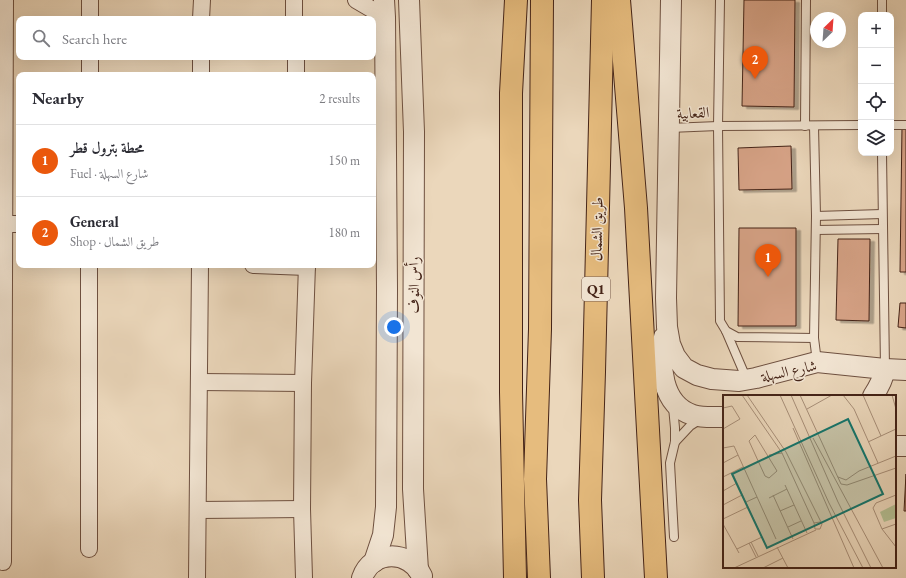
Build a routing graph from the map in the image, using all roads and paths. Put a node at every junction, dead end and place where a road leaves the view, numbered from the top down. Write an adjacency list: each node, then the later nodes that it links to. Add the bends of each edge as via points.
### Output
1 (5, 0): 26 (street)
2 (90, 0): 17 (street)
3 (202, 0): 18 (street)
4 (294, 0): 19 (street)
5 (356, 0): 15 (street)
6 (409, 0): 66 (street, رأس النوف, via 414,132 413,489)
7 (516, 0): 69 (highway, via 511,93 511,392)
8 (542, 0): 70 (highway, via 540,329 535,479)
9 (603, 0): 71 (highway, طريق الشمال / Q1, via 590,500)
10 (619, 0): 72 (highway, via 636,208)
11 (671, 0): 33 (street)
12 (720, 0): 29 (lane)
13 (806, 0): 30 (lane)
14 (882, 0): 16 (lane)
15 (385, 8): 65 (street, رأس النوف, via 386,507 383,535)
16 (882, 12)
17 (90, 16)
18 (202, 16)
19 (294, 16)
20 (90, 60): 23 (street)
21 (201, 60): 24 (street)
22 (296, 60): 25 (street)
23 (90, 72)
24 (201, 72)
25 (296, 72)
26 (2, 79): 35 (street)
27 (894, 125): 28 (lane)
28 (906, 125)
29 (718, 126): 30 (lane, القعابية); 33 (lane, القعابية); 46 (lane, via 720,321)
30 (805, 126): 31 (lane, القعابية)
31 (814, 126): 32 (lane, القعابية); 37 (lane)
32 (858, 126)
33 (669, 128): 45 (street)
34 (882, 156): 36 (lane)
35 (2, 167): 38 (street)
36 (882, 214): 37 (lane); 39 (lane)
37 (816, 216): 40 (lane)
38 (11, 224): 41 (street)
39 (882, 229): 40 (lane); 49 (lane)
40 (816, 230): 47 (lane)
41 (2, 259): 59 (street)
42 (89, 268): 63 (street)
43 (200, 268): 52 (street)
44 (306, 268): 53 (street)
45 (667, 327): 51 (street, شارع السهلة, via 670,344 684,368 712,379); 55 (street, via 663,347 663,378)
46 (726, 331): 47 (lane, via 737,337); 51 (lane)
47 (814, 338): 48 (lane)
48 (817, 362): 49 (street, شارع السهلة); 51 (street, شارع السهلة)
49 (885, 369): 50 (street, شارع السهلة); 54 (street, via 884,378)
50 (906, 370)
51 (747, 380)
52 (199, 382): 53 (street); 61 (street)
53 (303, 383): 60 (street)
54 (874, 395)
55 (672, 400): 57 (street, via 686,412); 58 (lane)
56 (723, 417): 57 (street)
57 (703, 418): 58 (lane, via 690,426)
58 (675, 442): 62 (lane, via 670,463)
59 (2, 491): 64 (street)
60 (302, 509): 61 (street); 68 (street)
61 (198, 510): 67 (street)
62 (674, 537)
63 (90, 548)
64 (3, 562)
65 (364, 573): 66 (street, via 381,558 398,556 406,559)
66 (420, 574)
67 (197, 578)
68 (304, 578)
69 (515, 578)
70 (539, 578)
71 (593, 578)
72 (656, 578)

